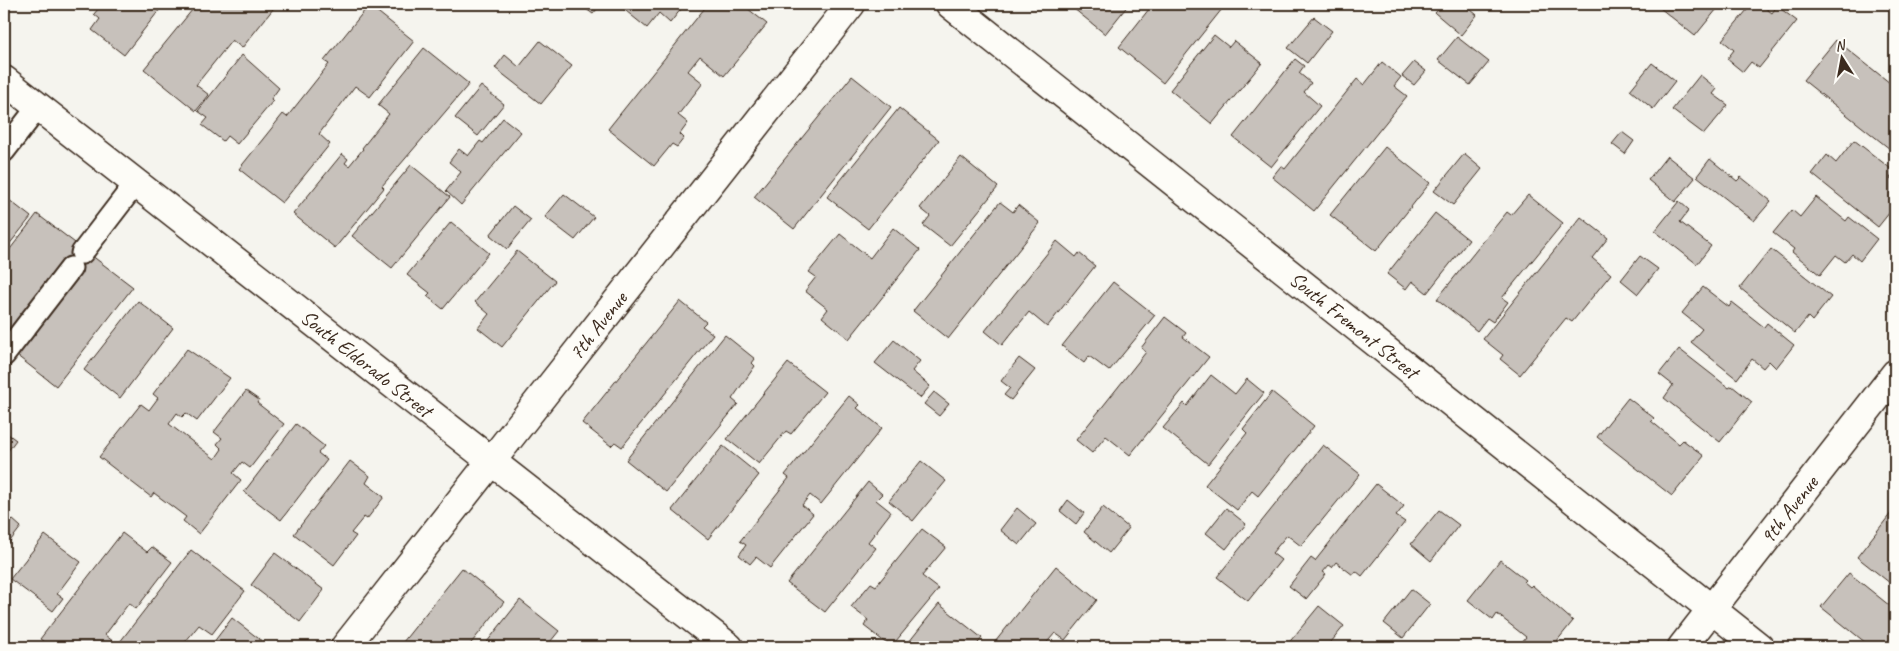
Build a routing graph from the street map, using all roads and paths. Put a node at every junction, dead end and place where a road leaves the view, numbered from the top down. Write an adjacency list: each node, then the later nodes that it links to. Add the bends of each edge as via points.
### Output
1 (852, 4): 9 (street, 7th Avenue)
2 (950, 4): 10 (street, South Fremont Street)
3 (4, 80): 4 (street, South Eldorado Street)
4 (38, 107): 5 (lane); 6 (street, South Eldorado Street)
5 (4, 151)
6 (135, 184): 7 (lane); 9 (street, South Eldorado Street)
7 (4, 355)
8 (1895, 374): 10 (street, 9th Avenue)
9 (490, 462): 11 (street, 7th Avenue); 12 (street, South Eldorado Street)
10 (1711, 610): 13 (street, 9th Avenue); 14 (street, South Fremont Street)
11 (345, 647)
12 (729, 647)
13 (1682, 647)
14 (1759, 647)

